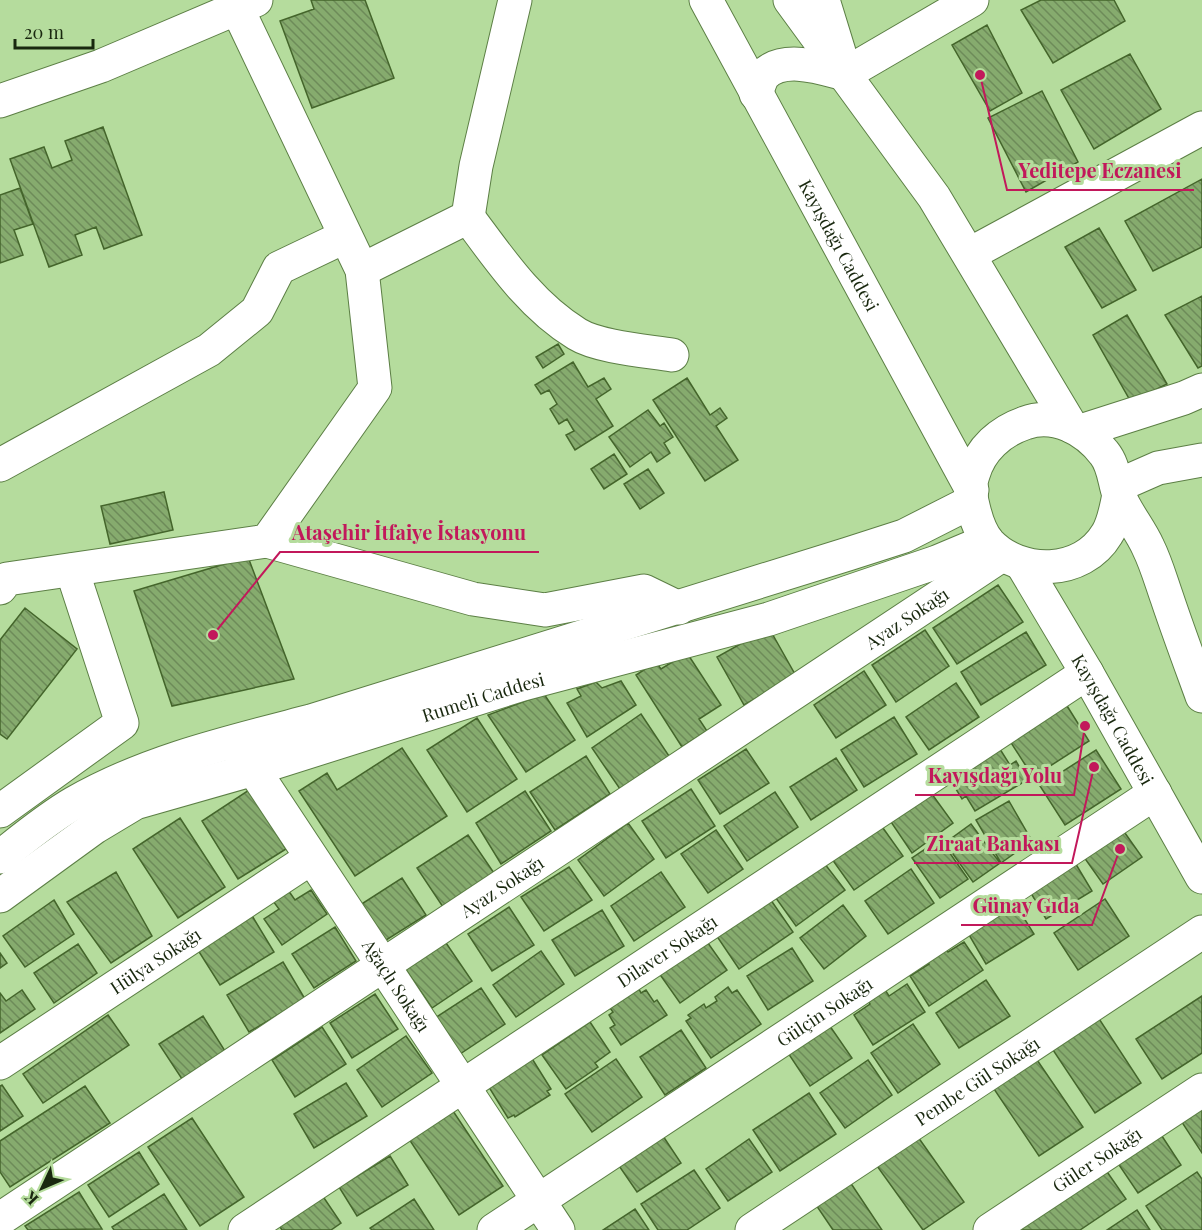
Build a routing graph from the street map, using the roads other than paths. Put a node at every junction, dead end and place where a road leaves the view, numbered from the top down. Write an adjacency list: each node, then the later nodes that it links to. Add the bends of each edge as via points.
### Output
1 (515, 0): 11 (street)
2 (706, 0): 8 (street, Kayışdağı Caddesi)
3 (790, 0): 7 (street)
4 (823, 0): 7 (street)
5 (972, 0): 7 (street)
6 (227, 7): 9 (street, via 101,66); 12 (street)
7 (845, 74): 8 (street, via 797,64 778,66 764,76); 13 (street)
8 (756, 94): 21 (street, Kayışdağı Caddesi)
9 (0, 101)
10 (1202, 128): 13 (street)
11 (468, 217): 14 (street); 15 (street, via 522,289 578,335)
12 (344, 237): 14 (street); 19 (street, via 279,268 257,311 209,350)
13 (970, 254): 17 (street)
14 (362, 270): 22 (street, via 375,388)
15 (672, 355)
16 (1202, 390): 17 (street)
17 (1077, 428): 20 (street, via 1106,454); 21 (street, via 1050,420 1028,421 1008,429 978,461)
18 (1202, 460): 20 (street, via 1158,468)
19 (0, 465)
20 (1118, 491): 23 (street, via 1107,534 1091,552 1070,564 1046,568); 28 (street, via 1149,548)
21 (971, 496): 23 (street, Kayışdağı Caddesi, via 978,525); 26 (street, Rumeli Caddesi, via 904,536)
22 (267, 541): 24 (street); 26 (street, via 473,599 544,610 644,591)
23 (1004, 554): 27 (street, Kayışdağı Caddesi); 30 (street, Rumeli Caddesi, via 936,562 770,619 524,684); 38 (street, Ayaz Sokağı)
24 (72, 570): 25 (street, via 7,579); 32 (street, via 122,723)
25 (0, 588)
26 (679, 608): 29 (street, Rumeli Caddesi)
27 (1088, 673): 31 (street, Kayışdağı Caddesi); 40 (street, Dilaver Sokağı)
28 (1202, 696)
29 (235, 741): 30 (street, Ağaçlı Sokağı); 33 (street, Rumeli Caddesi, via 112,783 72,804)
30 (254, 769): 34 (street, Ağaçlı Sokağı); 36 (street, Rumeli Caddesi, via 135,803)
31 (1155, 793): 35 (street, Kayışdağı Caddesi); 42 (street, Gülçin Sokağı)
32 (0, 811)
33 (0, 857)
34 (311, 858): 38 (street, Ağaçlı Sokağı); 39 (street, Hülya Sokağı)
35 (1202, 877)
36 (0, 896)
37 (1202, 932): 47 (street, Pembe Gül Sokağı)
38 (383, 966): 40 (street, Ağaçlı Sokağı); 43 (street, Ayaz Sokağı)
39 (0, 1063)
40 (463, 1086): 42 (street, Ağaçlı Sokağı); 44 (street, Dilaver Sokağı)
41 (1202, 1090): 48 (street, Güler Sokağı)
42 (539, 1200): 45 (street, Gülçin Sokağı); 46 (street, Ağaçlı Sokağı)
43 (0, 1219)
44 (245, 1230)
45 (494, 1230)
46 (558, 1230)
47 (752, 1230)
48 (990, 1230)

